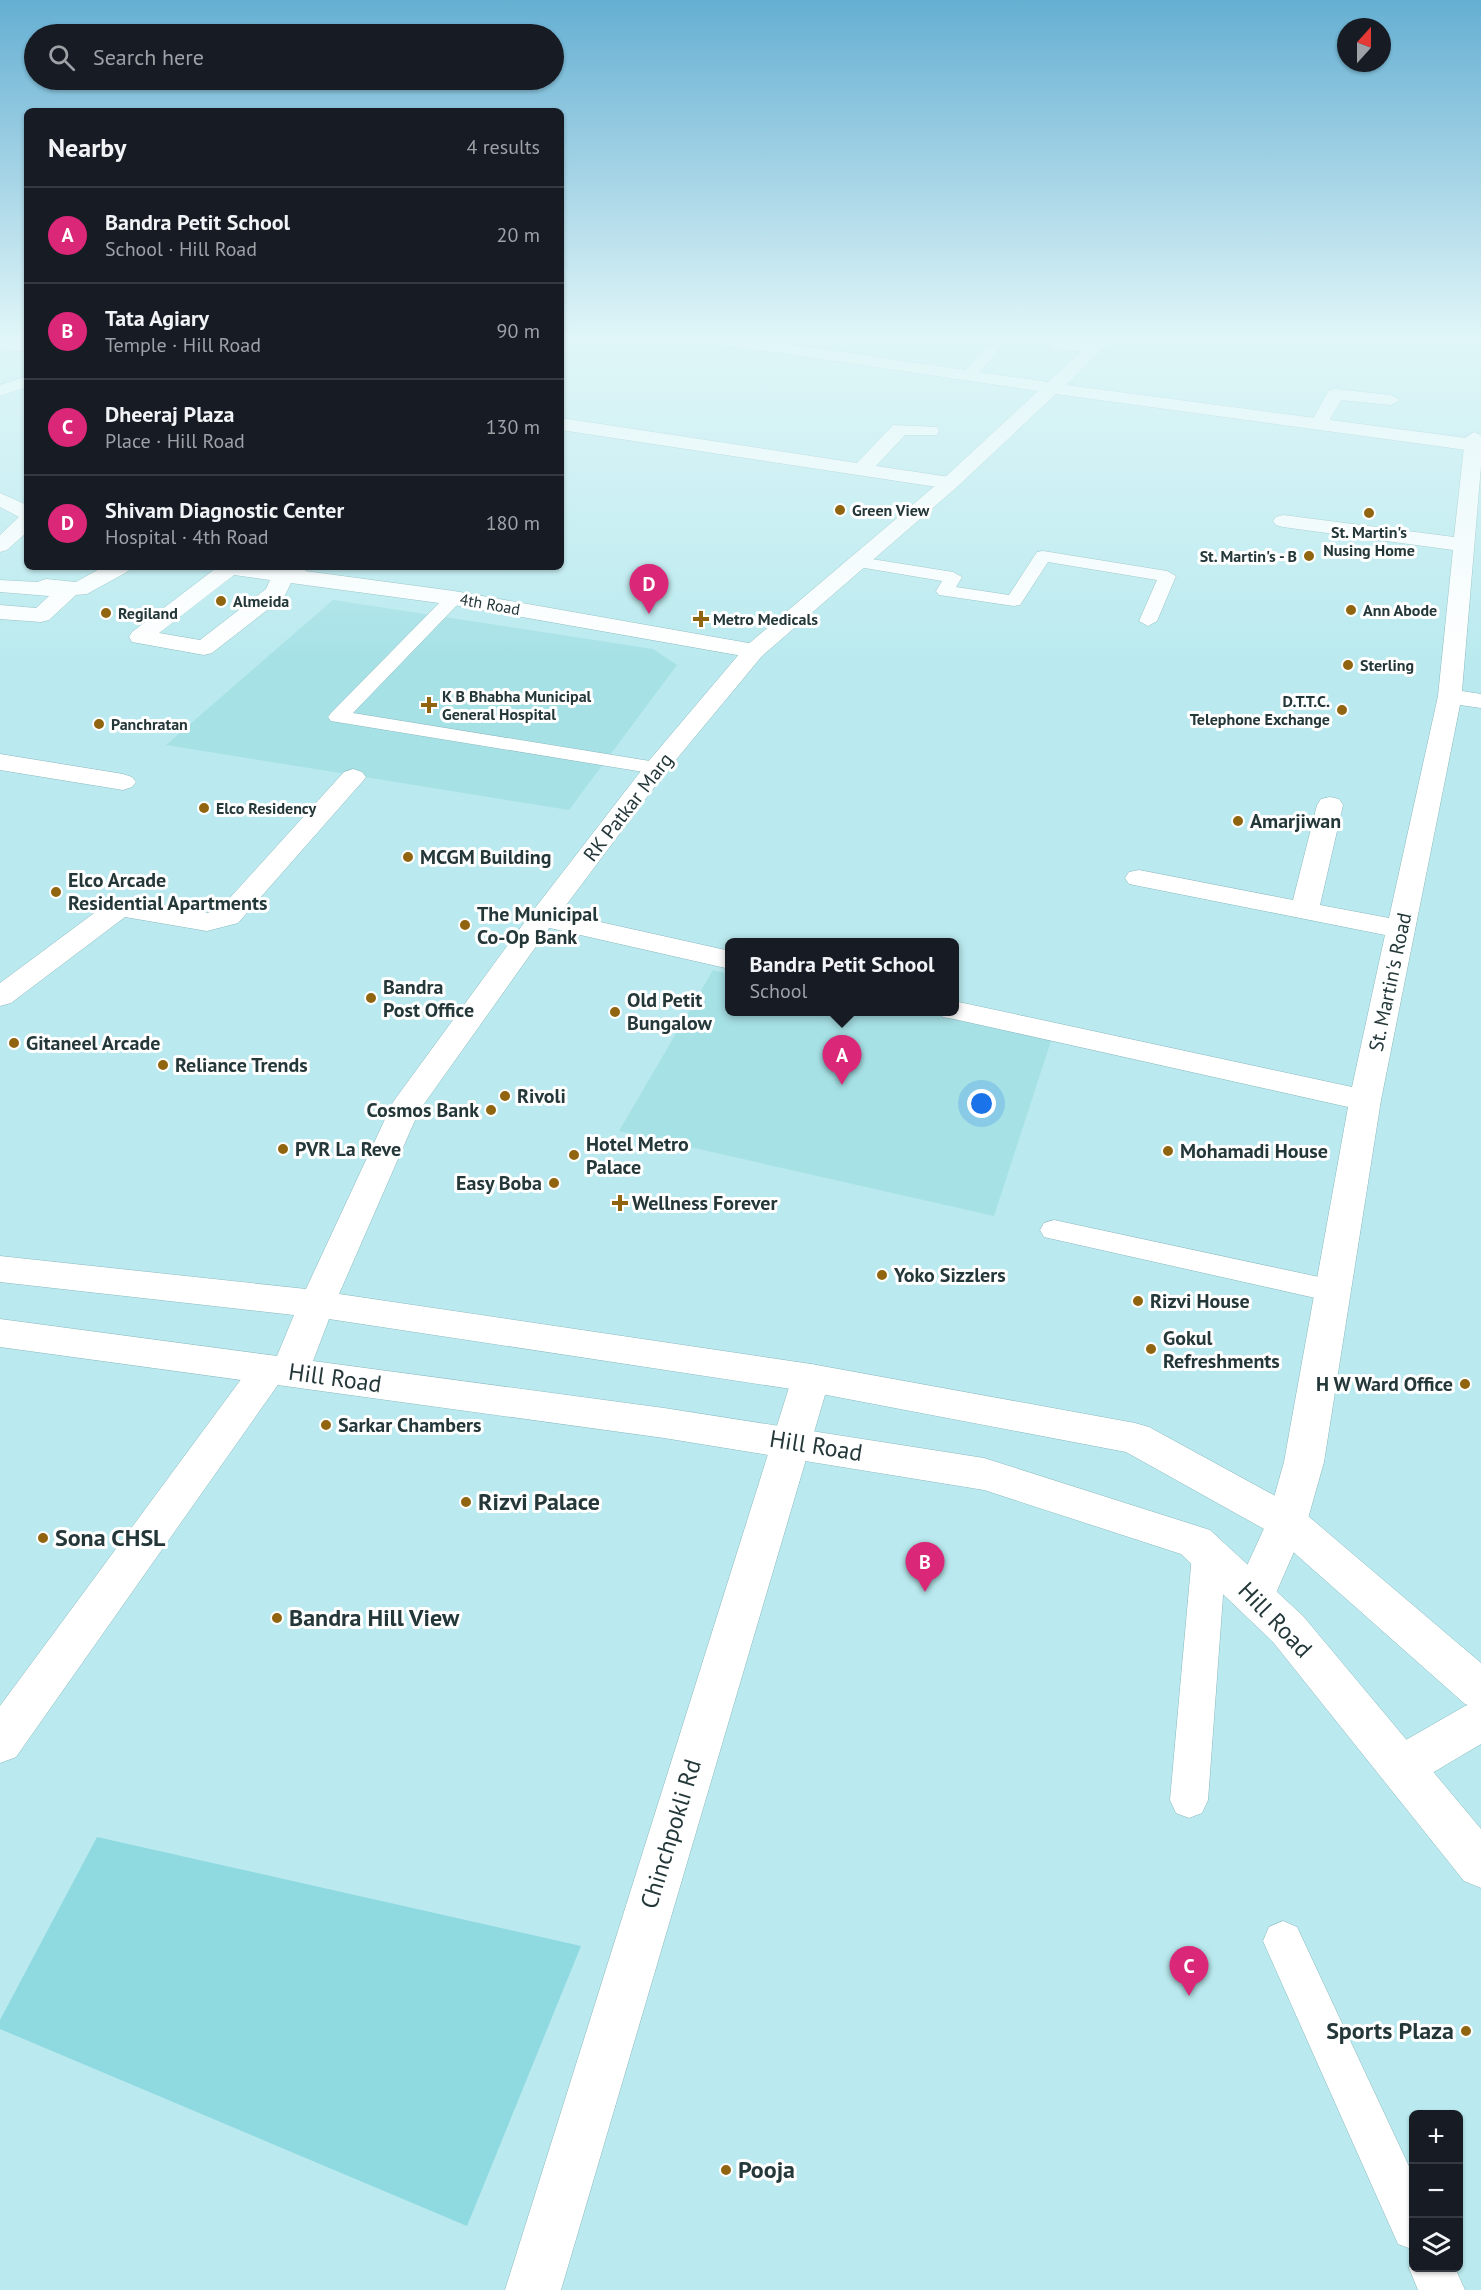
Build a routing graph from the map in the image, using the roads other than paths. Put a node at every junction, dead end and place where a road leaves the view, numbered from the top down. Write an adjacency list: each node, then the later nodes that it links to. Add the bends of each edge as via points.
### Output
1 (704, 446): 5 (street)
2 (884, 446): 5 (street)
3 (990, 446): 6 (street, RK Patkar Marg)
4 (1477, 446): 11 (street, St. Martin's Road)
5 (861, 470): 6 (street)
6 (950, 483): 13 (street, RK Patkar Marg)
7 (0, 499): 8 (street)
8 (24, 511)
9 (1283, 521): 11 (street)
10 (24, 525): 12 (street)
11 (1471, 540): 24 (street, St. Martin's Road)
12 (13, 541)
13 (859, 562): 22 (lane, via 953,577 945,591 1014,601 1043,556 1167,576); 23 (street, RK Patkar Marg)
14 (114, 570): 18 (street, via 79,589)
15 (225, 570): 17 (street, via 140,637 204,648 276,592)
16 (239, 570): 17 (street, 4th Road)
17 (278, 573): 20 (street, 4th Road)
18 (0, 579)
19 (0, 586): 21 (street, via 68,591 42,615)
20 (454, 598): 23 (street, 4th Road); 27 (lane, via 338,717)
21 (0, 612)
22 (1148, 621)
23 (754, 651): 27 (street, RK Patkar Marg)
24 (1449, 696): 25 (street); 34 (street, St. Martin's Road)
25 (1481, 701)
26 (0, 762): 29 (street)
27 (656, 768): 33 (street, RK Patkar Marg)
28 (353, 777): 36 (street, via 228,917 207,922 117,909)
29 (123, 782)
30 (1330, 805): 32 (street)
31 (1139, 878): 32 (street)
32 (1305, 910): 34 (street)
33 (542, 918): 35 (street); 42 (street, RK Patkar Marg, via 404,1109)
34 (1401, 929): 38 (street, St. Martin's Road)
35 (725, 959)
36 (0, 997)
37 (959, 1011): 38 (street)
38 (1365, 1100): 41 (street, St. Martin's Road)
39 (1054, 1230): 41 (lane)
40 (0, 1269): 42 (street)
41 (1333, 1291): 47 (street, St. Martin's Road, via 1304,1462)
42 (317, 1304): 44 (street, RK Patkar Marg); 45 (street)
43 (0, 1334): 44 (street, Hill Road)
44 (280, 1370): 46 (street, Hill Road); 52 (street, RK Patkar Marg)
45 (811, 1378): 46 (street, Chinchpokli Rd); 47 (street, via 1135,1437)
46 (791, 1441): 48 (street, Hill Road, via 984,1474 1195,1542); 59 (street, Chinchpokli Rd)
47 (1287, 1522): 49 (street, St. Martin's Road); 50 (street)
48 (1209, 1555): 49 (street, Hill Road); 54 (lane)
49 (1254, 1596): 53 (street, Hill Road, via 1288,1629)
50 (1481, 1690)
51 (1481, 1720): 53 (street)
52 (0, 1742)
53 (1401, 1767): 55 (street, Hill Road)
54 (1189, 1800)
55 (1481, 1865)
56 (1283, 1941): 57 (lane)
57 (1409, 2219)
58 (1434, 2272): 60 (lane)
59 (532, 2290)
60 (1442, 2290)

